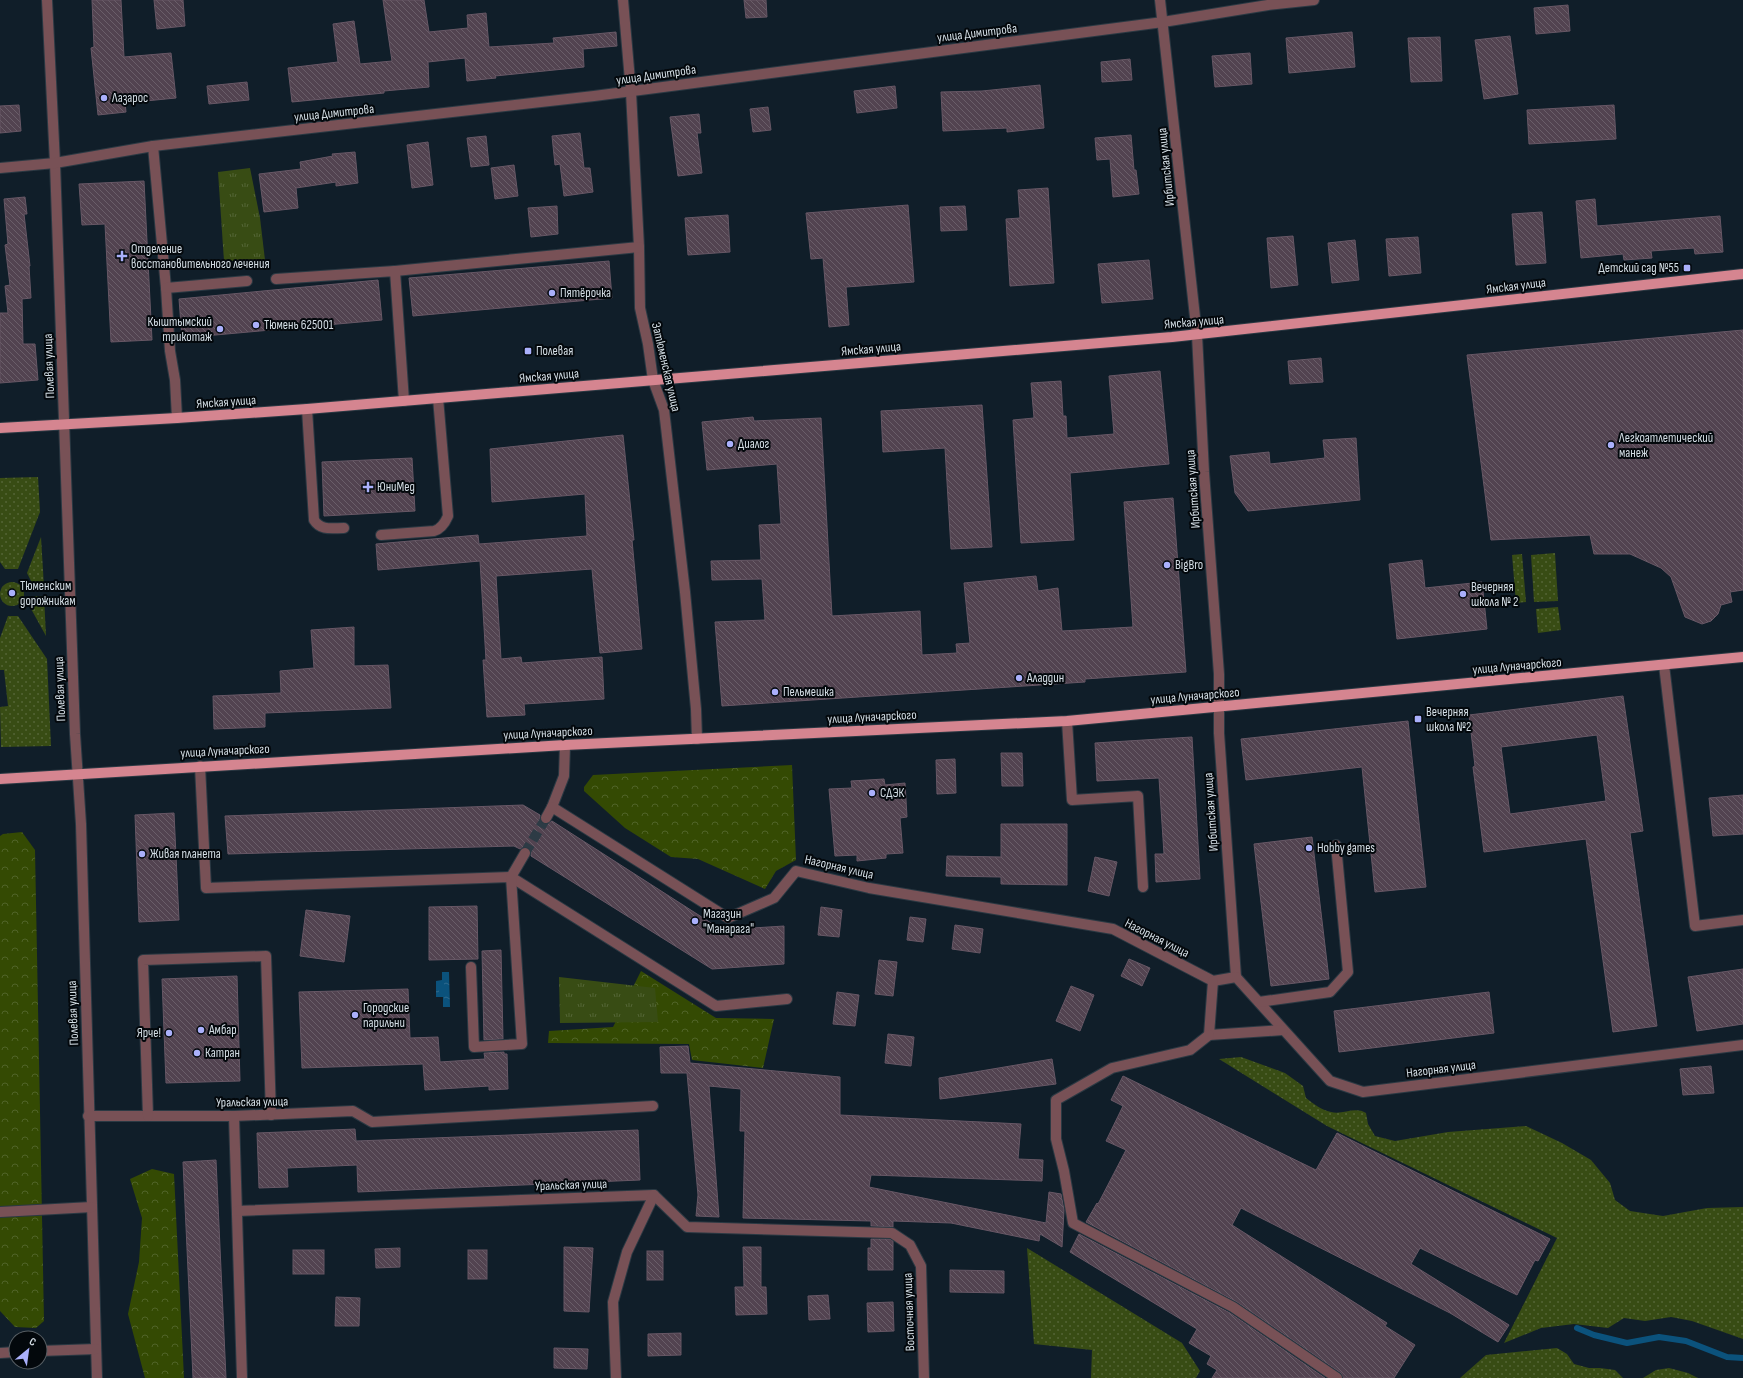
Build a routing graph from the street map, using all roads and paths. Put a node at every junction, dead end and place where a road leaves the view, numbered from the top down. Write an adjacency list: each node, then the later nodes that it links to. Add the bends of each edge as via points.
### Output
1 (47, 0): 9 (street, Полевая улица)
2 (623, 0): 7 (street, Затюменская улица)
3 (1160, 0): 6 (street, Ирбитская улица)
4 (1314, 0): 5 (street, улица Димитрова)
5 (1268, 3): 6 (street, улица Димитрова)
6 (1163, 22): 7 (street, улица Димитрова); 17 (street, Ирбитская улица)
7 (631, 92): 8 (street, улица Димитрова); 11 (street, Затюменская улица)
8 (153, 146): 9 (street, улица Димитрова); 16 (street)
9 (55, 163): 10 (street, улица Димитрова); 23 (street, Полевая улица)
10 (0, 168)
11 (639, 247): 12 (street); 18 (street, Затюменская улица, via 640,308)
12 (395, 271): 14 (street); 20 (street)
13 (1743, 274): 17 (main road, Ямская улица)
14 (276, 279)
15 (248, 281): 16 (street)
16 (166, 288): 22 (street)
17 (1197, 335): 18 (main road, Ямская улица); 29 (street, Ирбитская улица)
18 (654, 380): 19 (main road, Ямская улица); 31 (street, Затюменская улица, via 664,410 688,623)
19 (438, 398): 20 (main road, Ямская улица); 26 (street, via 448,516 437,530)
20 (404, 401): 21 (main road, Ямская улица)
21 (307, 409): 22 (main road, Ямская улица); 25 (street, via 314,520 318,526 324,528)
22 (177, 418): 23 (main road, Ямская улица)
23 (64, 424): 24 (main road, Ямская улица); 34 (street, Полевая улица)
24 (0, 428)
25 (344, 528)
26 (381, 535)
27 (1743, 657): 28 (main road, улица Луначарского)
28 (1664, 664): 29 (main road, улица Луначарского); 42 (street, via 1695,926)
29 (1219, 707): 30 (main road, улица Луначарского); 44 (street, Ирбитская улица)
30 (1067, 721): 31 (main road, улица Луначарского); 41 (street, via 1072,800 1138,796)
31 (697, 739): 32 (main road, улица Луначарского)
32 (565, 745): 33 (main road, улица Луначарского); 36 (street, via 564,776)
33 (200, 766): 34 (main road, улица Луначарского); 40 (street, via 206,888)
34 (77, 774): 35 (main road, улица Луначарского); 53 (street, Полевая улица, via 81,824)
35 (0, 779)
36 (552, 807): 37 (street); 45 (street, Нагорная улица, via 728,918 774,898 796,871 869,888 1113,929)
37 (546, 818)
38 (1336, 845): 47 (street, via 1348,972 1330,992)
39 (525, 853): 40 (street)
40 (511, 877): 43 (street, via 522,1044 474,1047); 46 (street, via 716,1006)
41 (1143, 887)
42 (1743, 920)
43 (471, 967)
44 (1236, 977): 45 (street); 47 (street, Нагорная улица)
45 (1213, 981): 49 (street)
46 (787, 999)
47 (1259, 1002): 48 (street, Нагорная улица)
48 (1284, 1030): 49 (street); 50 (street, Нагорная улица, via 1330,1081 1363,1092)
49 (1209, 1035): 66 (street, via 1190,1050 1112,1068 1056,1100 1056,1139 1073,1223 1233,1307)
50 (1743, 1044)
51 (653, 1106): 52 (street, Уральская улица, via 372,1122 353,1111)
52 (272, 1115): 54 (street, via 266,956 143,960); 55 (street, Уральская улица)
53 (88, 1116): 54 (street, Уральская улица); 57 (street, Полевая улица)
54 (148, 1116): 55 (street, Уральская улица)
55 (234, 1116): 58 (street)
56 (654, 1195): 58 (street, Уральская улица); 64 (street, via 627,1252 613,1302); 65 (street, Восточная улица, via 687,1227 892,1233 910,1245 921,1266)
57 (92, 1207): 59 (street); 60 (street, Полевая улица)
58 (237, 1211): 63 (street)
59 (0, 1212)
60 (96, 1349): 61 (street); 62 (street, Полевая улица)
61 (48, 1351)
62 (97, 1378)
63 (242, 1378)
64 (616, 1378)
65 (924, 1378)
66 (1337, 1378)

